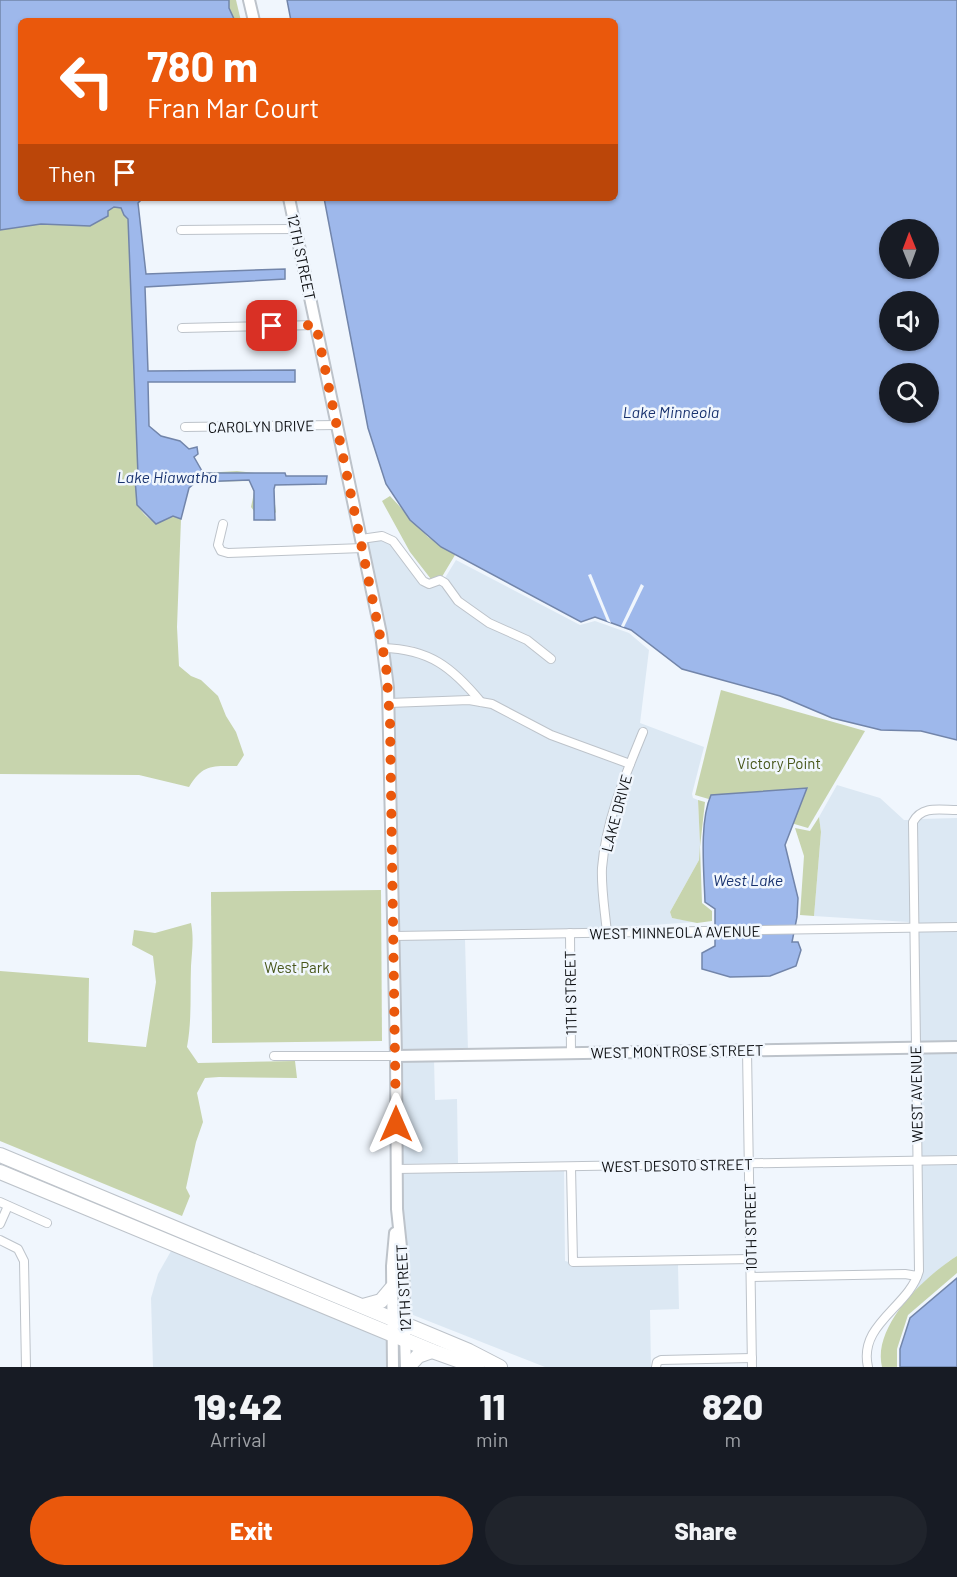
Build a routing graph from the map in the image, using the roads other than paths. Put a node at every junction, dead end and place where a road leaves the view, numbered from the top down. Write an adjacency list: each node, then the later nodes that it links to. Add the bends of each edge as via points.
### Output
1 (249, 0): 2 (main road)
2 (253, 18)
3 (290, 201): 4 (main road, 12TH STREET)
4 (296, 228): 5 (street); 6 (main road, 12TH STREET)
5 (181, 230)
6 (316, 325): 7 (street); 8 (main road, 12TH STREET)
7 (182, 327)
8 (337, 425): 9 (street, CAROLYN DRIVE); 11 (main road, 12TH STREET)
9 (185, 427)
10 (223, 524): 11 (street, via 219,548 228,553)
11 (362, 544): 12 (main road, 12TH STREET); 13 (street, via 382,536 393,541 423,581 446,583 458,601 489,623 526,640)
12 (383, 648): 14 (street, via 411,650 431,658 457,675); 15 (main road, 12TH STREET)
13 (550, 659)
14 (481, 702): 15 (street); 17 (street, via 501,708 551,735)
15 (389, 703): 23 (main road, 12TH STREET)
16 (643, 732): 17 (street, LAKE DRIVE)
17 (630, 764): 22 (street, LAKE DRIVE, via 615,803 604,851 602,884)
18 (957, 810): 20 (street, WEST AVENUE, via 925,810 915,817)
19 (957, 927): 20 (street, WEST MINNEOLA AVENUE)
20 (913, 928): 22 (street, WEST MINNEOLA AVENUE); 25 (street, WEST AVENUE)
21 (570, 933): 22 (street, WEST MINNEOLA AVENUE); 23 (street, WEST MINNEOLA AVENUE); 27 (street, 11TH STREET)
22 (607, 933)
23 (394, 936): 29 (main road, 12TH STREET)
24 (957, 1047): 25 (main road, WEST MONTROSE STREET)
25 (916, 1048): 26 (main road, WEST MONTROSE STREET); 32 (street, WEST AVENUE)
26 (747, 1050): 27 (main road, WEST MONTROSE STREET); 33 (street, 10TH STREET)
27 (571, 1053): 29 (main road, WEST MONTROSE STREET)
28 (274, 1056): 29 (street)
29 (396, 1056): 35 (main road, 12TH STREET)
30 (0, 1155): 48 (highway)
31 (957, 1160): 32 (street, WEST DESOTO STREET)
32 (917, 1161): 33 (street, WEST DESOTO STREET); 45 (street, WEST AVENUE)
33 (750, 1163): 34 (street, WEST DESOTO STREET); 42 (street, 10TH STREET)
34 (571, 1167): 35 (street, WEST DESOTO STREET); 42 (street, via 573,1262)
35 (396, 1169): 38 (main road, 12TH STREET)
36 (0, 1172): 50 (highway)
37 (4, 1204): 39 (street); 40 (street)
38 (397, 1209): 43 (main road, 12TH STREET); 44 (main road, 12TH STREET)
39 (47, 1222)
40 (0, 1224)
41 (0, 1240): 54 (street, via 18,1249 24,1261)
42 (751, 1260): 46 (street, 10TH STREET)
43 (392, 1266): 44 (street); 47 (main road, 12TH STREET)
44 (403, 1266): 49 (main road, 12TH STREET)
45 (917, 1276): 46 (street); 60 (street, via 874,1331 868,1348)
46 (751, 1277): 52 (street, 10TH STREET)
47 (392, 1288): 48 (highway, via 381,1301); 49 (main road, 12TH STREET)
48 (363, 1306): 49 (highway)
49 (399, 1321): 50 (main road, 12TH STREET); 58 (highway)
50 (399, 1337): 51 (highway); 55 (main road, 12TH STREET); 56 (main road, 12TH STREET)
51 (432, 1351): 56 (highway, via 418,1356); 57 (highway)
52 (752, 1358): 53 (street, via 661,1360); 59 (street, 10TH STREET)
53 (657, 1364)
54 (26, 1367)
55 (393, 1367)
56 (407, 1367)
57 (477, 1367)
58 (500, 1367)
59 (752, 1367)
60 (868, 1367)

